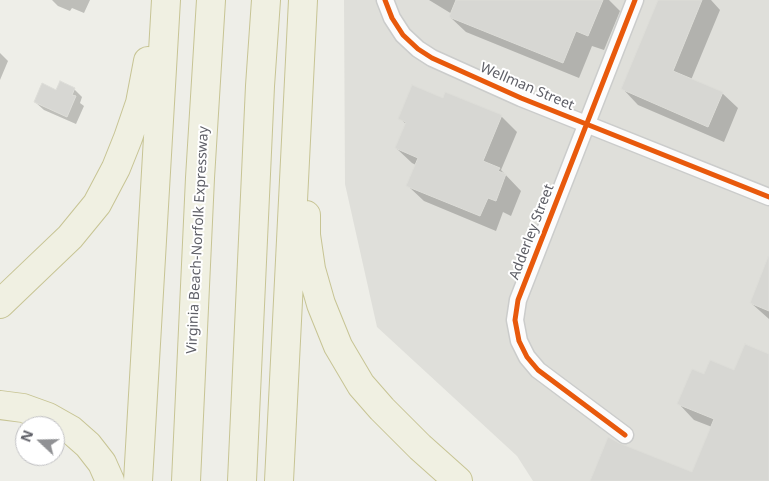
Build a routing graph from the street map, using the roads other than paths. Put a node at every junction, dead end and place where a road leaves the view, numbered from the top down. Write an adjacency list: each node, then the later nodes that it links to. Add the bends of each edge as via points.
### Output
1 (151, 0): 11 (highway, via 148,66 140,103 116,168 97,204 70,237)
2 (166, 0): 15 (highway)
3 (211, 0): 16 (highway, Virginia Beach-Norfolk Expressway)
4 (266, 0): 17 (highway)
5 (303, 0): 8 (highway)
6 (385, 0): 9 (street, Wellman Street, via 403,35 432,58)
7 (635, 0): 9 (street, Adderley Street)
8 (298, 66): 18 (highway); 19 (highway, via 306,178 306,235 321,304 338,346 361,385 420,447)
9 (586, 124): 10 (street, Wellman Street); 13 (street, Adderley Street, via 518,300 516,320 519,341 538,370)
10 (769, 197)
11 (0, 304)
12 (0, 405): 14 (highway, via 31,410 71,430 93,451)
13 (625, 435)
14 (110, 481)
15 (138, 481)
16 (186, 481)
17 (242, 481)
18 (279, 481)
19 (458, 481)

